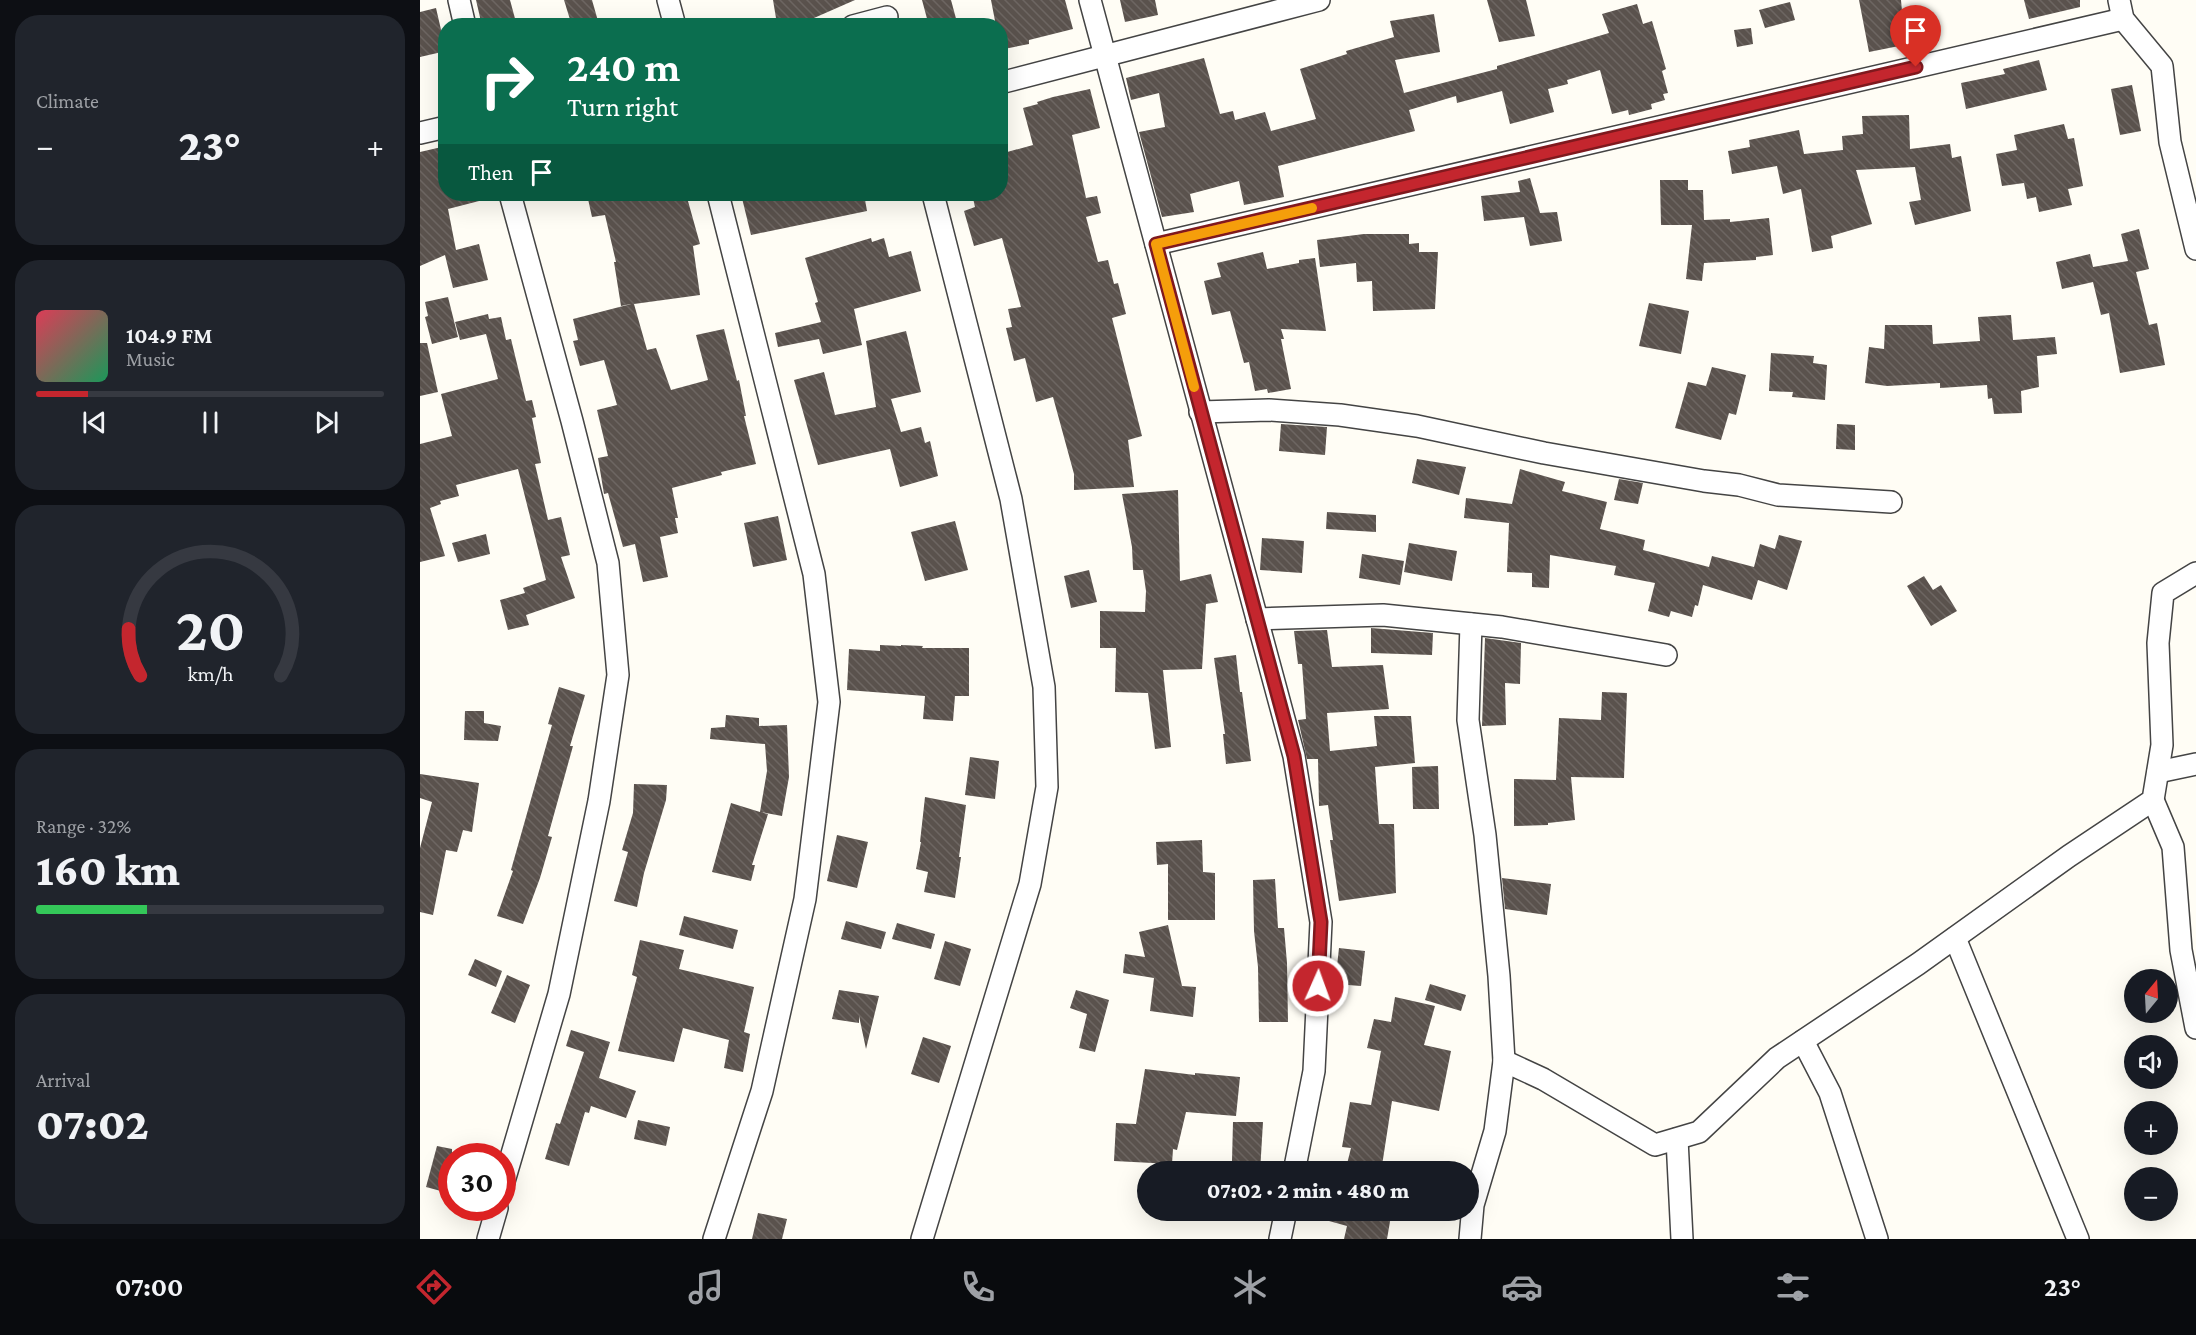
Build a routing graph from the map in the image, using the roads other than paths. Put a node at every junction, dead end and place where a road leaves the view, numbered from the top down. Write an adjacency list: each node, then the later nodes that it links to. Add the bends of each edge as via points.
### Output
1 (459, 0): 6 (street)
2 (668, 0): 7 (street)
3 (1090, 0): 8 (street)
4 (1319, 0): 8 (street)
5 (2121, 9): 15 (street); 16 (street, via 2162,66 2170,142)
6 (463, 18)
7 (673, 18)
8 (1107, 56): 9 (street); 15 (street)
9 (1008, 81)
10 (438, 129): 11 (street)
11 (420, 133)
12 (512, 201): 32 (street, via 608,563 618,675 598,801 559,994)
13 (720, 201): 37 (street, via 814,574 829,702 806,898 762,1091)
14 (935, 201): 38 (street, via 1011,499 1044,687 1047,787 1030,884)
15 (1156, 244): 17 (street)
16 (2196, 249)
17 (1200, 412): 18 (street, via 1269,410 1340,415 1417,426 1778,495); 20 (street)
18 (1891, 502)
19 (2196, 573): 24 (street, via 2163,593 2158,643 2162,745)
20 (1257, 619): 21 (street, via 1383,615); 33 (street, via 1294,756 1321,922 1314,1071)
21 (1471, 624): 22 (street); 30 (street, via 1468,720 1486,847)
22 (1666, 655)
23 (2196, 764): 24 (street)
24 (2158, 772): 25 (street)
25 (2153, 800): 26 (street); 27 (street, via 2173,847)
26 (1956, 938): 29 (street); 43 (street)
27 (2188, 949): 28 (street)
28 (2196, 1028)
29 (1803, 1041): 31 (street, via 1777,1058 1700,1132); 42 (street, via 1830,1093)
30 (1504, 1061): 31 (street, via 1544,1079 1655,1145); 40 (street, via 1495,1131 1473,1205)
31 (1677, 1138): 41 (street)
32 (515, 1143)
33 (1296, 1161)
34 (493, 1221): 36 (street)
35 (1284, 1221): 39 (street)
36 (488, 1239)
37 (714, 1239)
38 (922, 1239)
39 (1280, 1239)
40 (1470, 1239)
41 (1682, 1239)
42 (1877, 1239)
43 (2079, 1239)

